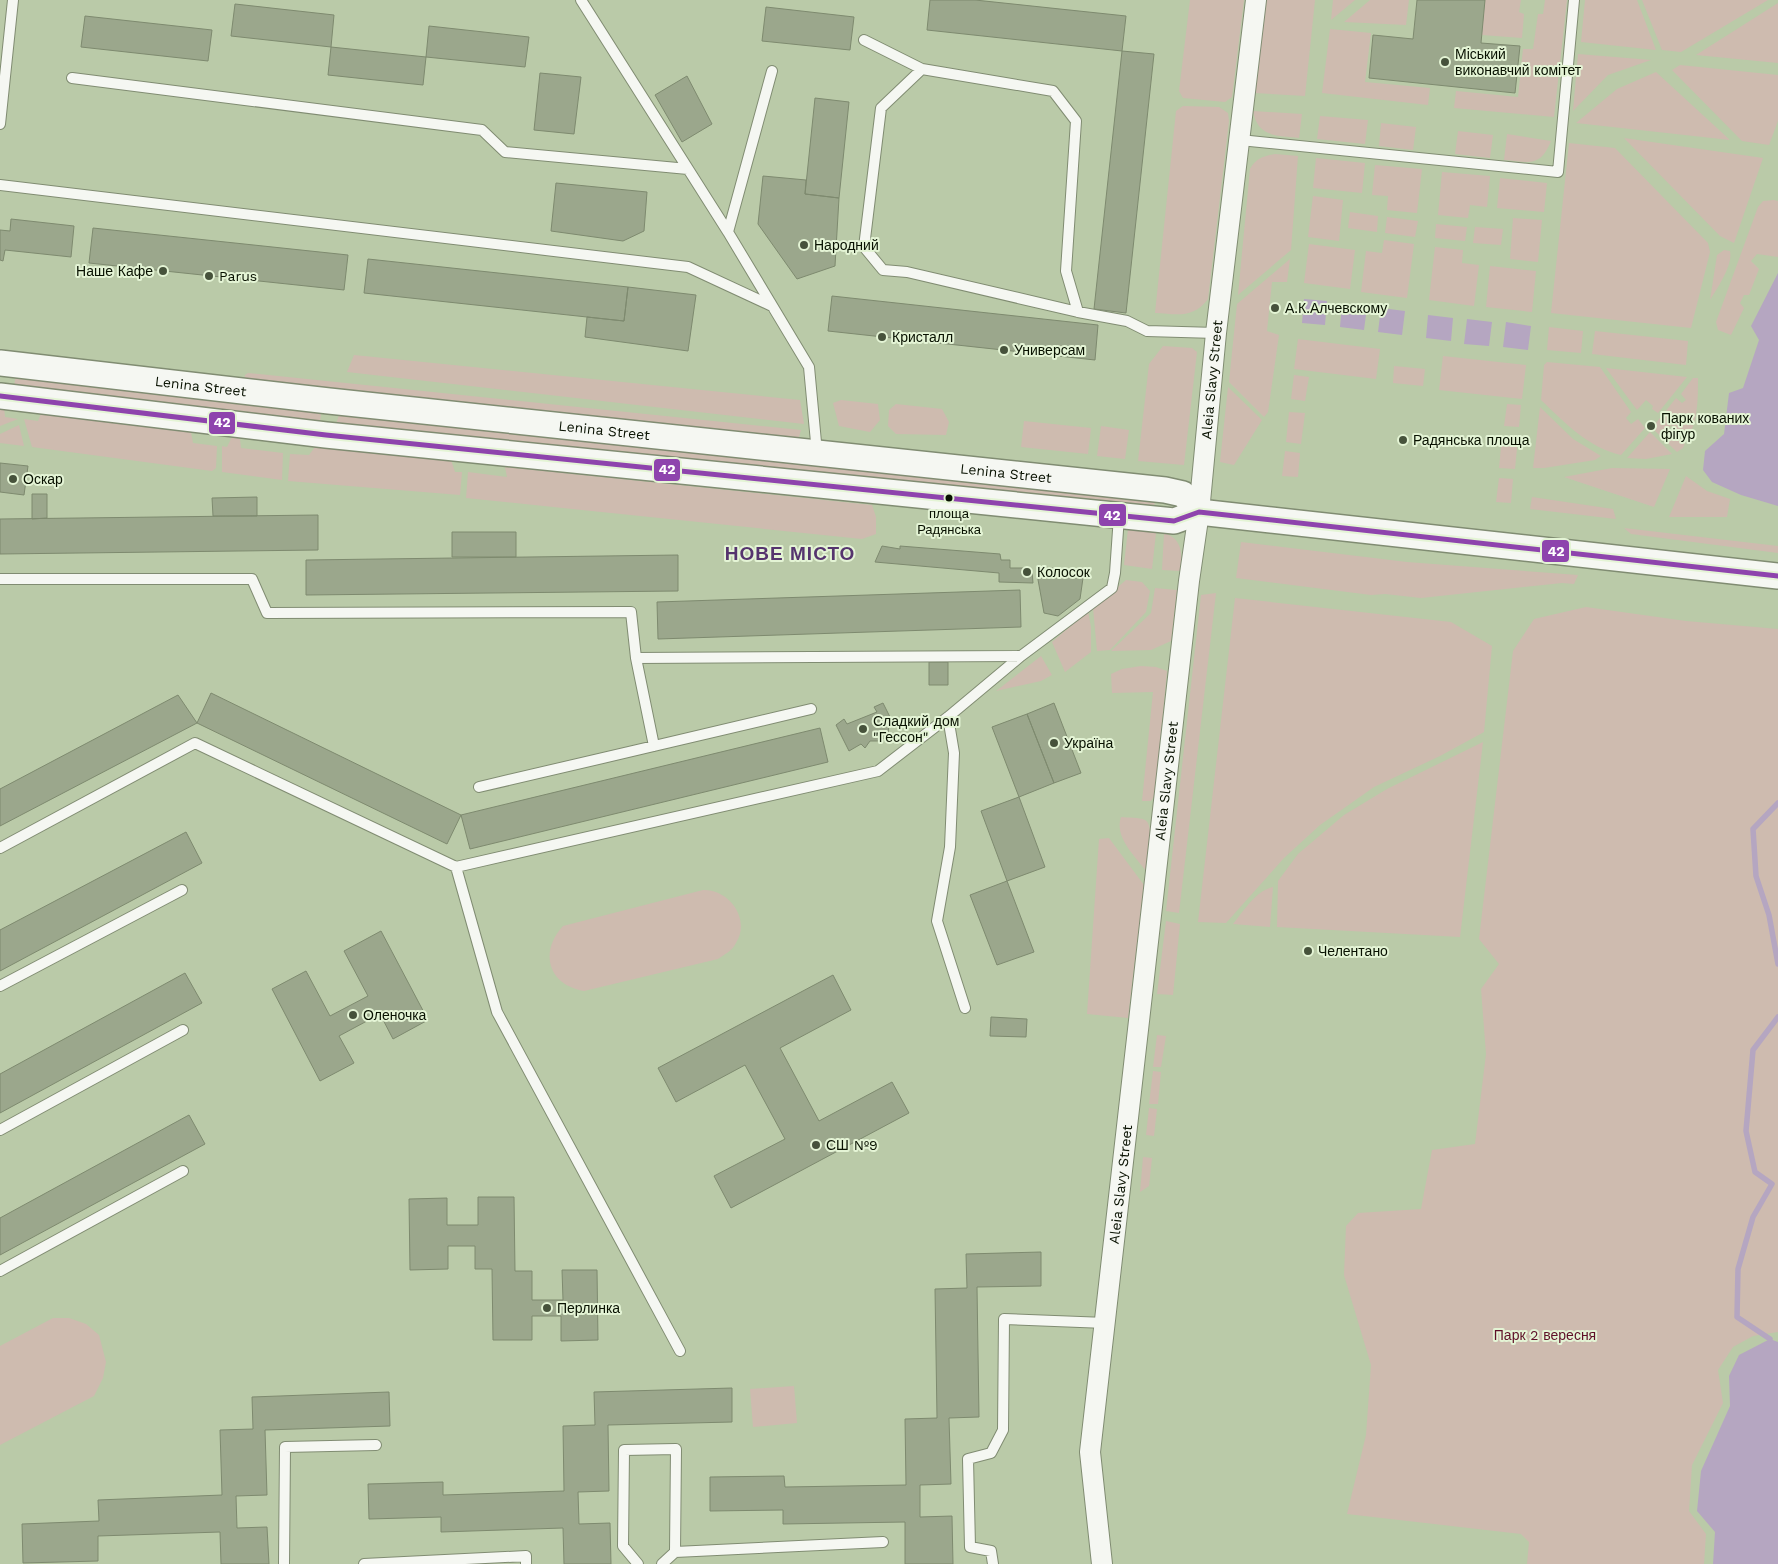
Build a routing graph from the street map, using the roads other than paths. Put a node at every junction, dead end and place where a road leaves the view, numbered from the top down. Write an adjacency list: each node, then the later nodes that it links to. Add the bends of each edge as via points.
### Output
1 (13, 0): 9 (lane)
2 (581, 0): 11 (lane)
3 (1256, 0): 10 (street, Aleia Slavy Street)
4 (1574, 0): 10 (lane, via 1558,172)
5 (864, 40): 6 (lane)
6 (922, 69): 15 (lane, via 1053,91 1076,121 1066,271); 15 (lane, via 881,108 864,247 883,270 907,272)
7 (772, 71): 13 (lane)
8 (72, 78): 11 (lane, via 482,130 504,152)
9 (0, 124)
10 (1240, 140): 16 (street, Aleia Slavy Street)
11 (688, 169): 13 (lane)
12 (0, 185): 14 (lane, via 688,267)
13 (728, 232): 14 (lane)
14 (772, 306): 19 (lane, via 809,367)
15 (1078, 312): 16 (lane, via 1127,321 1147,331)
16 (1216, 333): 20 (street, Aleia Slavy Street)
17 (0, 362): 19 (street, Lenina Street)
18 (0, 396): 21 (street, via 326,435)
19 (818, 454): 20 (street, Lenina Street, via 1165,490 1183,494)
20 (1199, 512): 21 (street, via 1174,521); 22 (street); 39 (street, Aleia Slavy Street)
21 (1119, 515): 24 (lane, via 1112,588)
22 (1778, 576)
23 (1, 579): 25 (lane, via 252,579 267,613 632,612)
24 (1021, 656): 25 (lane); 27 (lane)
25 (636, 658): 28 (lane)
26 (811, 710): 28 (lane)
27 (948, 717): 31 (lane, via 878,771); 34 (lane, via 954,753 950,847 937,921)
28 (654, 746): 29 (lane)
29 (479, 787)
30 (0, 848): 31 (lane, via 195,743)
31 (456, 867): 40 (lane, via 497,1012)
32 (182, 890): 33 (lane)
33 (0, 986)
34 (965, 1008)
35 (183, 1030): 36 (lane)
36 (0, 1130)
37 (182, 1171): 38 (lane)
38 (0, 1272)
39 (1106, 1322): 49 (lane, via 1004,1319 1004,1430 992,1453 968,1460 970,1547 992,1551); 50 (street, Aleia Slavy Street, via 1090,1452)
40 (680, 1351)
41 (376, 1446): 44 (lane, via 284,1447)
42 (883, 1542): 43 (lane)
43 (676, 1552): 47 (lane, via 676,1449 624,1450 623,1546); 48 (lane)
44 (284, 1564)
45 (364, 1564): 46 (lane, via 526,1556)
46 (526, 1564)
47 (638, 1564)
48 (662, 1564)
49 (993, 1564)
50 (1102, 1564)

